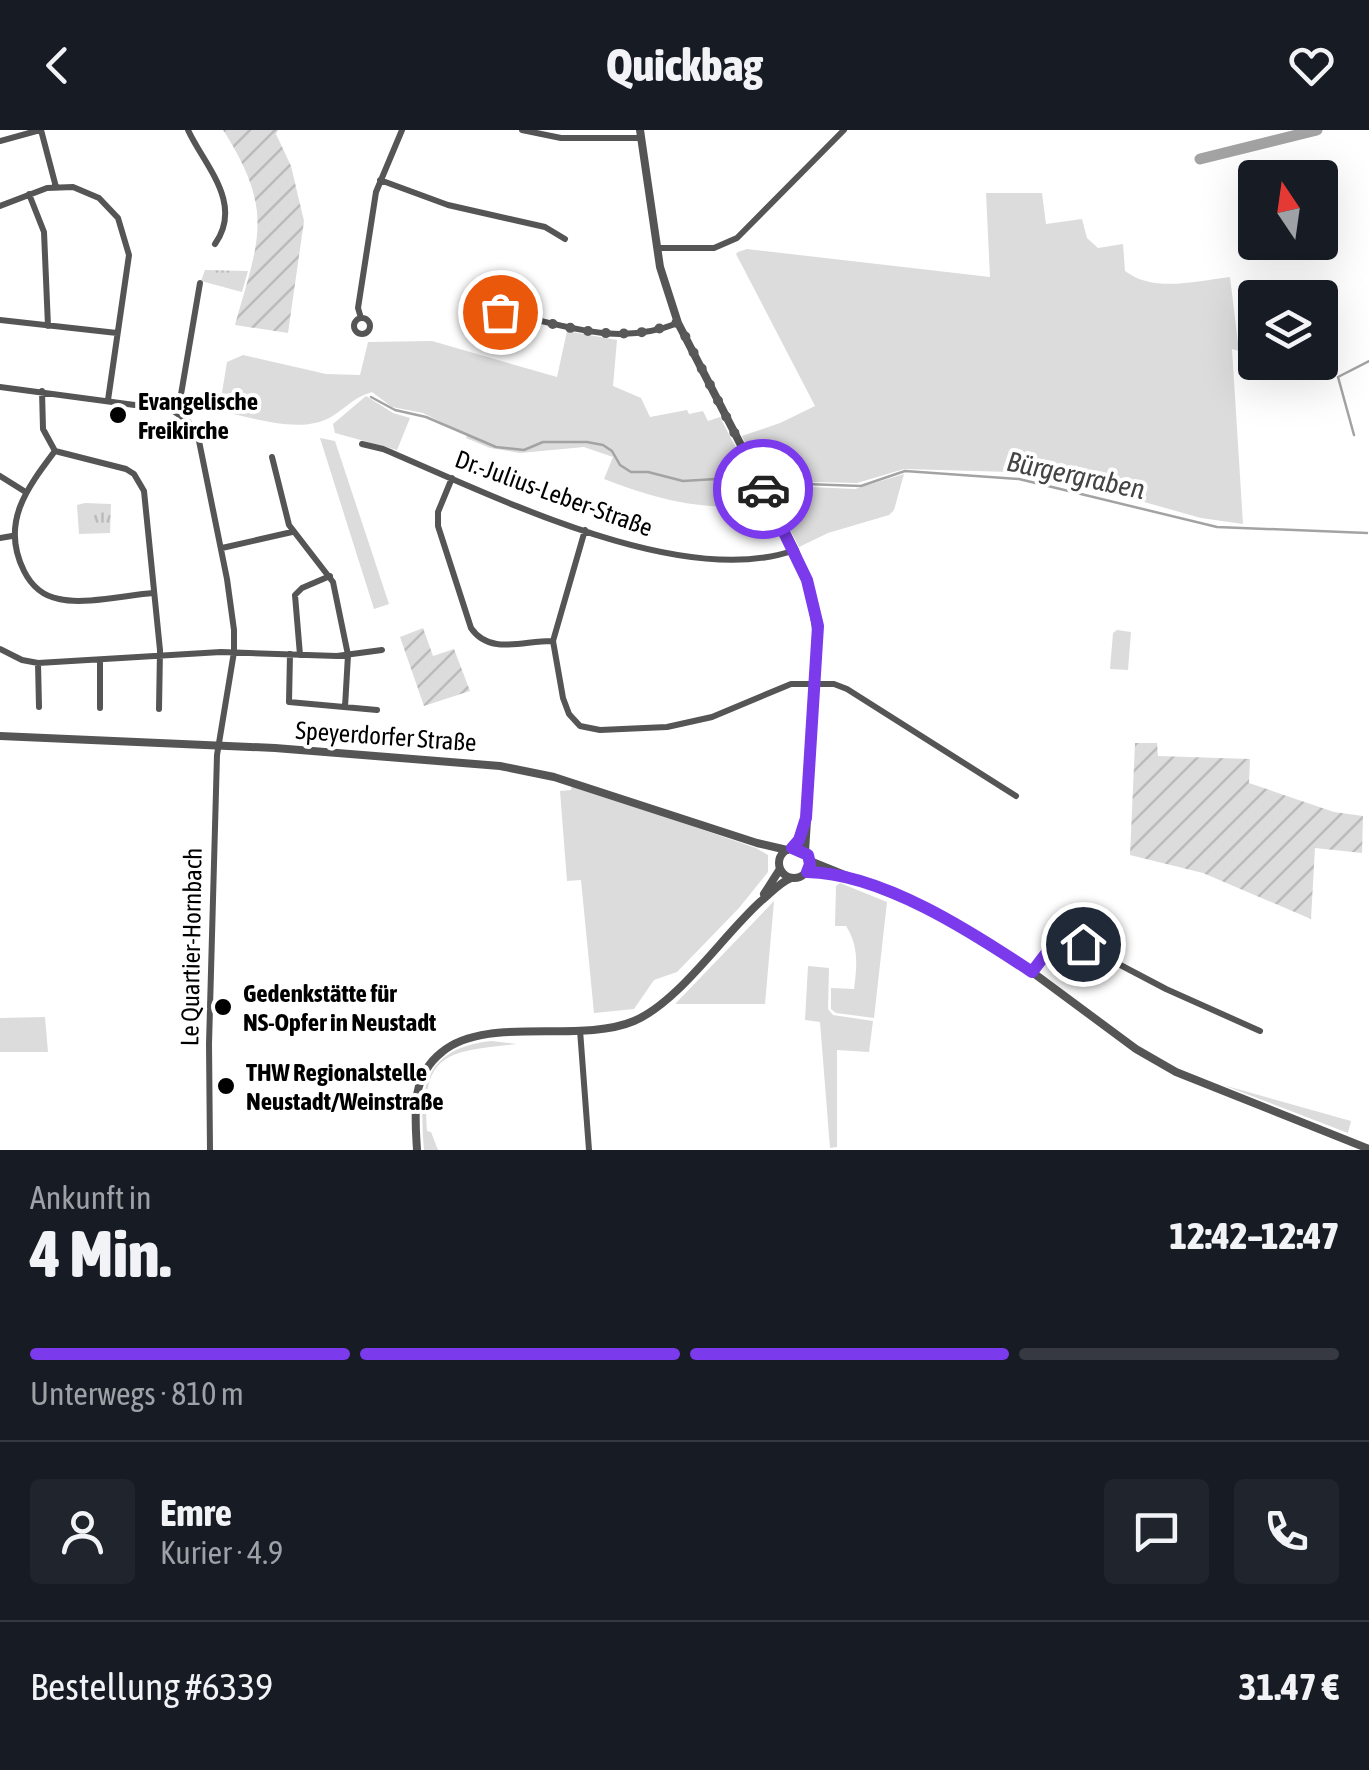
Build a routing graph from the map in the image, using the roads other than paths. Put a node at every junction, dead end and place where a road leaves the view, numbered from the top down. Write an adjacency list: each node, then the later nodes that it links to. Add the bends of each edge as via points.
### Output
1 (40, 130): 6 (street); 10 (street)
2 (188, 130): 14 (street, via 222,193 223,226)
3 (402, 130): 9 (street)
4 (522, 130): 7 (street, via 560,138)
5 (844, 130): 15 (street, via 737,238 714,248)
6 (18, 133): 8 (street)
7 (640, 134): 15 (street)
8 (0, 140)
9 (380, 180): 13 (street, via 448,205 545,227); 18 (street)
10 (56, 187): 11 (street); 22 (street, via 92,194 122,225 128,255)
11 (30, 194): 12 (street); 21 (street, via 44,232)
12 (0, 206)
13 (565, 239)
14 (215, 244)
15 (657, 248): 20 (street)
16 (200, 283): 26 (street)
17 (500, 312): 20 (street, via 620,336)
18 (361, 318)
19 (0, 320): 21 (street)
20 (678, 322): 38 (street)
21 (48, 326): 22 (street)
22 (117, 334): 25 (street)
23 (0, 387): 24 (street)
24 (42, 391): 25 (street); 28 (street, via 42,429)
25 (108, 400): 26 (street)
26 (178, 412): 37 (street, Le Quartier-Hornbach, via 199,442)
27 (362, 444): 31 (street, Dr.-Julius-Leber-Straße)
28 (55, 451): 32 (street); 40 (street, via 126,469 138,480 148,504)
29 (272, 458): 34 (street)
30 (0, 476): 32 (street)
31 (452, 478): 33 (street, Dr.-Julius-Leber-Straße); 41 (street, via 438,526 472,628 494,645)
32 (25, 491): 35 (street)
33 (584, 530): 38 (street, Dr.-Julius-Leber-Straße, via 711,560 760,560); 41 (street)
34 (292, 532): 37 (street); 39 (street)
35 (12, 536): 36 (street); 40 (street, via 26,574 48,596)
36 (0, 538)
37 (222, 548): 44 (street, Le Quartier-Hornbach)
38 (795, 550): 51 (street, via 818,626)
39 (330, 576): 46 (street, via 295,595); 47 (street)
40 (153, 593): 48 (street)
41 (553, 641): 51 (street, via 565,706 588,728 685,724 782,686)
42 (0, 650): 50 (street)
43 (382, 650): 47 (street)
44 (234, 652): 45 (street); 48 (street); 58 (street, Le Quartier-Hornbach)
45 (290, 654): 46 (street); 54 (street, via 289,702)
46 (300, 654): 47 (street)
47 (348, 654): 54 (street)
48 (160, 656): 49 (street); 55 (street)
49 (100, 660): 50 (street); 53 (street)
50 (38, 663): 52 (street)
51 (816, 683): 59 (street, via 848,688); 60 (street)
52 (39, 707)
53 (100, 708)
54 (346, 708): 56 (street)
55 (159, 709)
56 (377, 710)
57 (0, 736): 58 (street, Speyerdorfer Straße)
58 (218, 744): 61 (street, Speyerdorfer Straße, via 534,772); 73 (street, Le Quartier-Hornbach)
59 (1016, 796)
60 (806, 818): 62 (street); 63 (street)
61 (757, 844): 62 (street, Speyerdorfer Straße); 64 (street, Speyerdorfer Straße)
62 (790, 849): 63 (street); 64 (street)
63 (808, 857): 65 (street); 66 (street)
64 (780, 866): 67 (street); 68 (street)
65 (807, 872): 66 (street); 67 (street)
66 (840, 875): 69 (street, via 942,916)
67 (791, 878): 68 (street)
68 (756, 906): 70 (street, via 653,1010 622,1025)
69 (1032, 972): 71 (street, via 1051,944 1069,938); 72 (street, via 1176,1072)
70 (580, 1030): 74 (street, via 477,1036 443,1050 416,1094); 75 (street)
71 (1260, 1031)
72 (1365, 1148)
73 (210, 1150)
74 (416, 1150)
75 (589, 1150)

